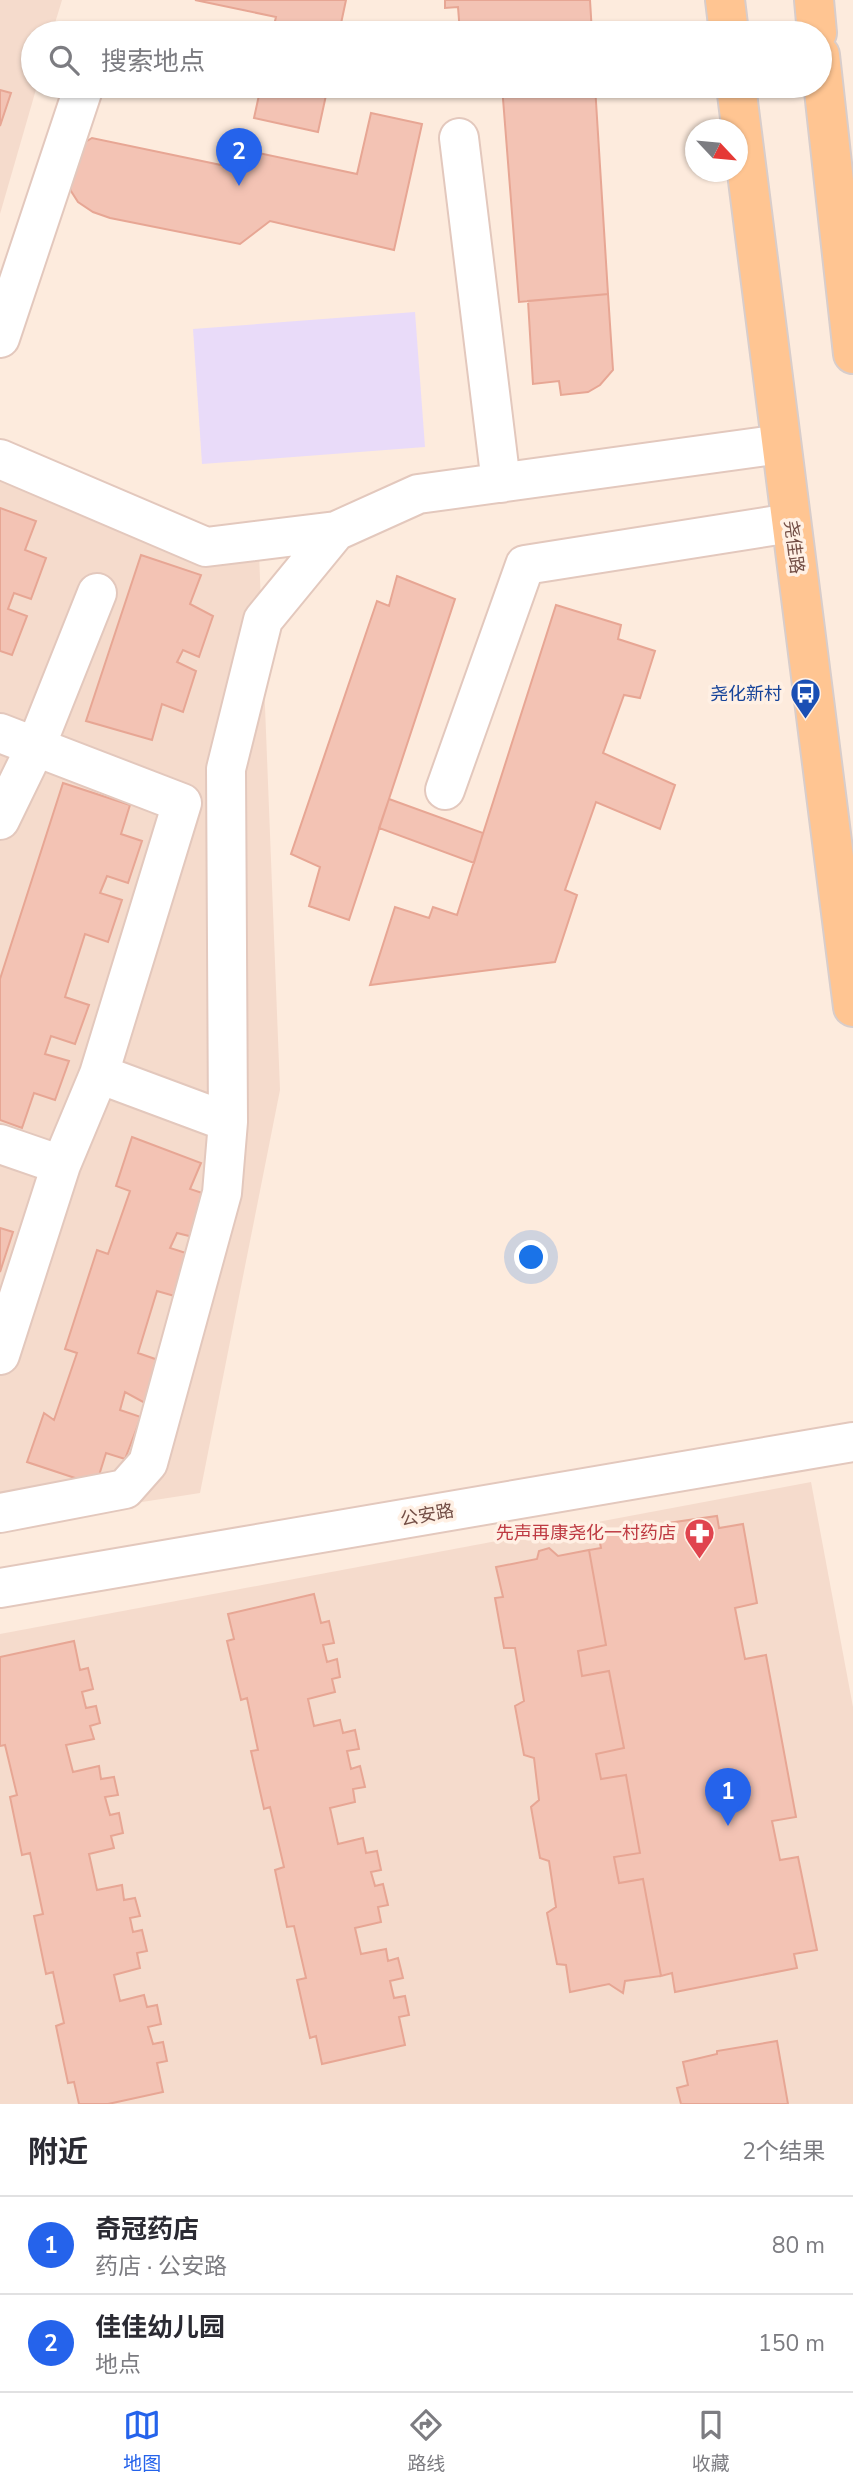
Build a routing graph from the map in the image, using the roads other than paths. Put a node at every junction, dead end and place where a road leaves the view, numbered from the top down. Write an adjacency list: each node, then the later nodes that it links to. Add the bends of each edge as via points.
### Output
1 (725, 0): 3 (main road)
2 (814, 0): 4 (main road)
3 (728, 21)
4 (816, 21)
5 (80, 98): 9 (street)
6 (738, 98): 11 (main road, 尧佳路)
7 (825, 98): 10 (main road)
8 (459, 138): 13 (street)
9 (0, 338)
10 (853, 354)
11 (781, 444): 13 (street); 14 (main road, 尧佳路)
12 (0, 459): 15 (street, via 206,547)
13 (501, 483): 15 (street, via 418,494)
14 (791, 523): 19 (street, via 525,565); 21 (main road, 尧佳路)
15 (336, 531): 23 (street, via 263,620 226,769)
16 (97, 593): 18 (street)
17 (0, 733): 18 (street)
18 (36, 746): 20 (street); 22 (street, via 182,803)
19 (444, 790)
20 (0, 820)
21 (853, 1007)
22 (99, 1074): 23 (street); 25 (street)
23 (228, 1122): 28 (street, via 222,1193 148,1463 125,1489)
24 (0, 1144): 25 (street)
25 (61, 1165): 26 (street)
26 (0, 1355)
27 (853, 1442): 29 (street, 公安路)
28 (0, 1513)
29 (0, 1588)

